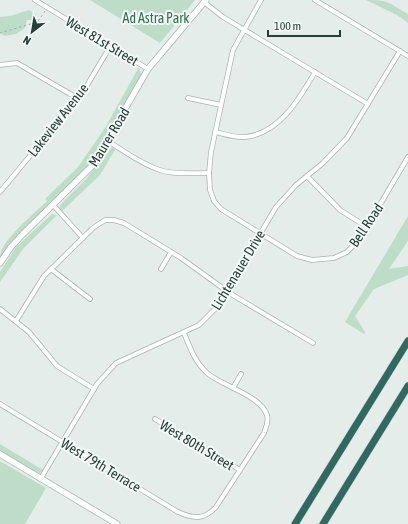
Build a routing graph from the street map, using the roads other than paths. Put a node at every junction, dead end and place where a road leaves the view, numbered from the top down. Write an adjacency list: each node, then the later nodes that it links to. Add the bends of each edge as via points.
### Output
1 (35, 0): 6 (street, West 81st Street)
2 (261, 0): 5 (street, Bell Road)
3 (315, 0): 7 (street)
4 (205, 1): 5 (street, via 218,14); 10 (street, Maurer Road)
5 (244, 29): 11 (street); 15 (street, Bell Road, via 233,50)
6 (110, 45): 10 (street, West 81st Street); 12 (street, Lakeview Avenue)
7 (400, 51): 8 (street); 14 (street, Lichtenauer Drive)
8 (408, 56)
9 (0, 65): 12 (street, via 17,64)
10 (148, 69): 17 (street, Maurer Road)
11 (315, 72): 14 (street); 16 (street, via 292,108 268,128 245,137)
12 (77, 98): 21 (street, Lakeview Avenue)
13 (188, 98): 15 (street)
14 (368, 104): 20 (street, Lichtenauer Drive, via 334,153)
15 (221, 105): 16 (street, Bell Road)
16 (215, 132): 19 (street, Bell Road)
17 (108, 141): 19 (street, via 159,170); 22 (street, Maurer Road, via 87,172)
18 (408, 157): 23 (street, Bell Road)
19 (209, 173): 24 (street, Bell Road, via 210,190 217,205 225,213)
20 (307, 176): 23 (street, via 340,210); 24 (street, Lichtenauer Drive, via 296,184 276,207)
21 (0, 192)
22 (52, 206): 25 (street); 27 (street, Maurer Road, via 14,243)
23 (367, 227): 24 (street, Bell Road, via 358,242 347,252 325,260 297,256)
24 (260, 234): 30 (street, Lichtenauer Drive)
25 (83, 238): 26 (street, via 105,220 114,220 124,223); 28 (street)
26 (171, 252): 29 (street); 30 (street)
27 (0, 263)
28 (51, 269): 31 (street); 33 (street)
29 (161, 269)
30 (226, 291): 34 (street, Lichtenauer Drive, via 210,316); 36 (street)
31 (90, 299)
32 (0, 309): 33 (street)
33 (16, 321): 40 (street, via 57,366)
34 (184, 333): 39 (street, via 202,368); 40 (street, Lichtenauer Drive, via 116,363)
35 (408, 341): 48 (highway)
36 (312, 343)
37 (241, 374): 39 (street)
38 (408, 386): 49 (highway)
39 (232, 388): 45 (street, via 256,401 263,408 268,423)
40 (94, 389): 43 (street, Lichtenauer Drive)
41 (0, 404): 43 (street, West 79th Terrace)
42 (155, 419): 45 (street, West 80th Street)
43 (63, 442): 45 (street, West 79th Terrace, via 190,517 200,518 210,514); 46 (street, Lichtenauer Drive)
44 (0, 454): 46 (street)
45 (240, 470)
46 (41, 478): 47 (street)
47 (117, 524)
48 (295, 524)
49 (323, 524)

